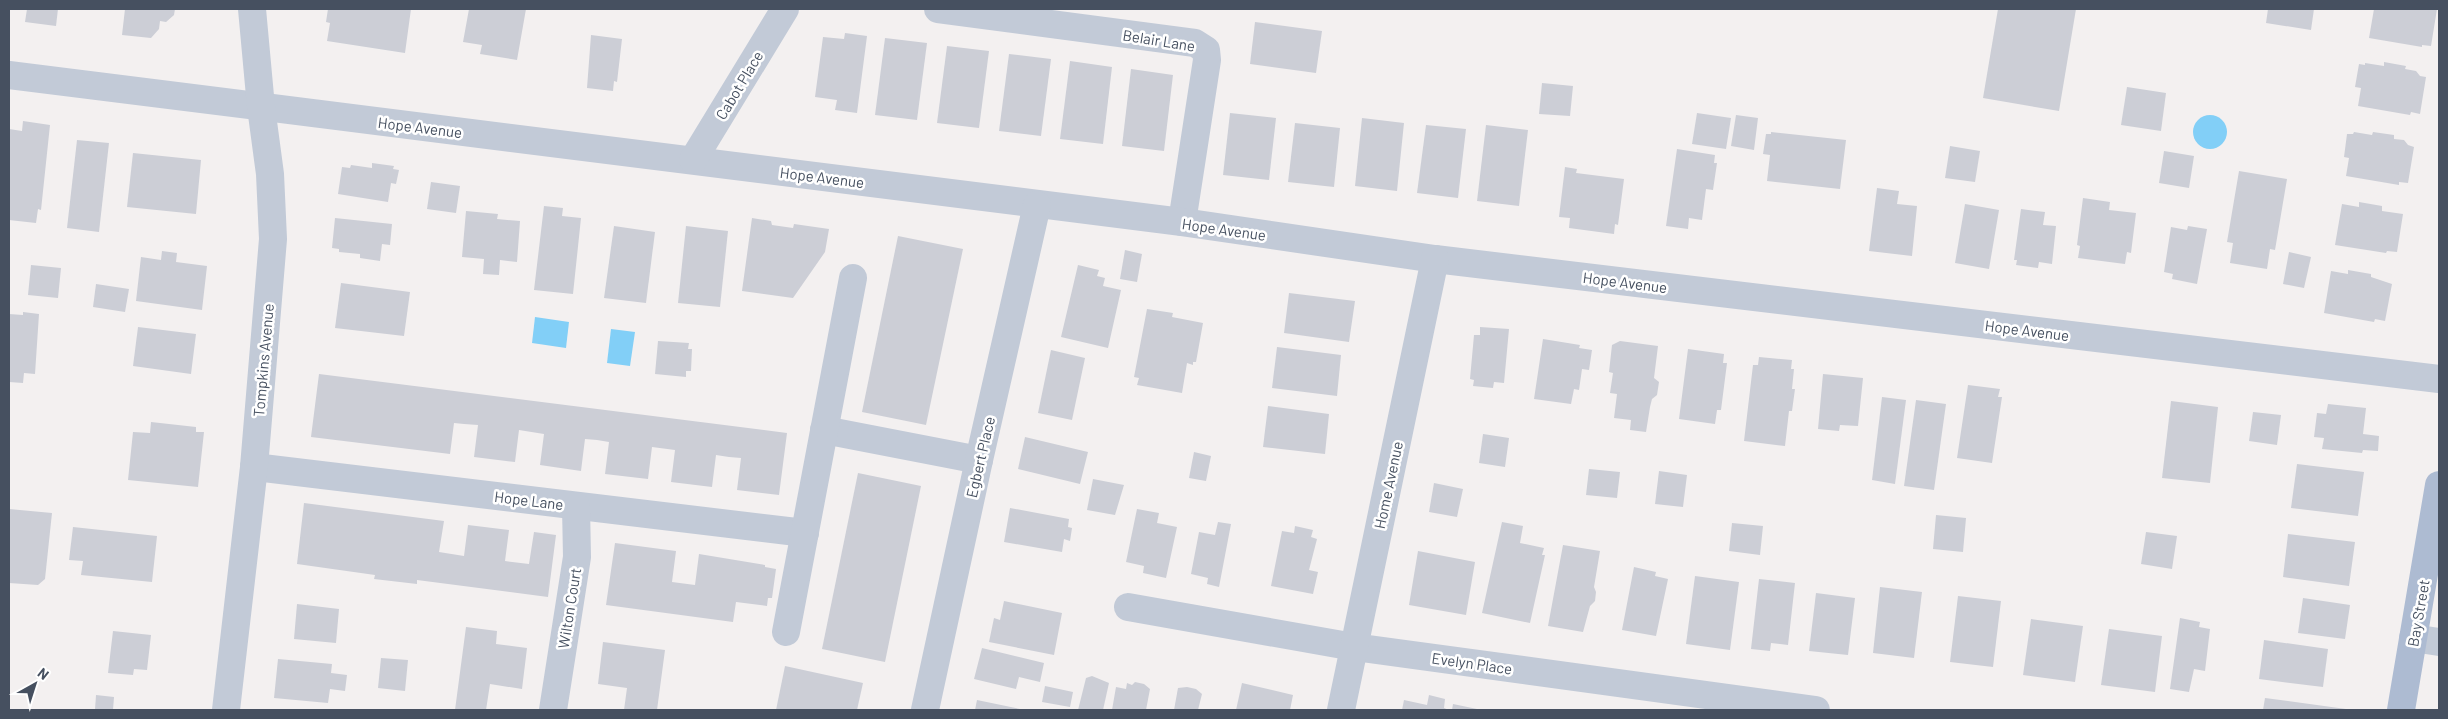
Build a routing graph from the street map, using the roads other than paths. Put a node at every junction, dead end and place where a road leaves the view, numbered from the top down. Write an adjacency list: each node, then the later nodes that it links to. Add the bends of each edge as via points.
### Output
1 (252, 9): 5 (street, Tompkins Avenue)
2 (785, 9): 6 (street, Cabot Place)
3 (938, 9): 8 (street, Belair Lane, via 1195,43 1206,50)
4 (9, 75): 5 (street, Hope Avenue)
5 (261, 107): 6 (street, Hope Avenue); 14 (street, Tompkins Avenue, via 270,174 273,239)
6 (693, 160): 7 (street, Hope Avenue)
7 (1037, 205): 8 (street, Hope Avenue); 13 (street, Egbert Place)
8 (1182, 222): 9 (street, Hope Avenue)
9 (1435, 259): 11 (street, Hope Avenue); 21 (street, Home Avenue)
10 (854, 278): 12 (street)
11 (2439, 379)
12 (824, 430): 13 (street); 17 (street)
13 (979, 460): 24 (street, Egbert Place)
14 (254, 467): 16 (street, Hope Lane); 22 (street, Tompkins Avenue)
15 (2439, 485): 20 (main road, Bay Street)
16 (576, 506): 17 (street, Hope Lane); 23 (street, Wilton Court, via 577,557)
17 (804, 533): 19 (street)
18 (1128, 607): 21 (street, Evelyn Place)
19 (786, 632)
20 (2426, 640): 27 (main road, Bay Street)
21 (1354, 647): 25 (street, Home Avenue); 26 (street, Evelyn Place)
22 (226, 710)
23 (552, 710)
24 (925, 710)
25 (1341, 710)
26 (1816, 710)
27 (2401, 710)

